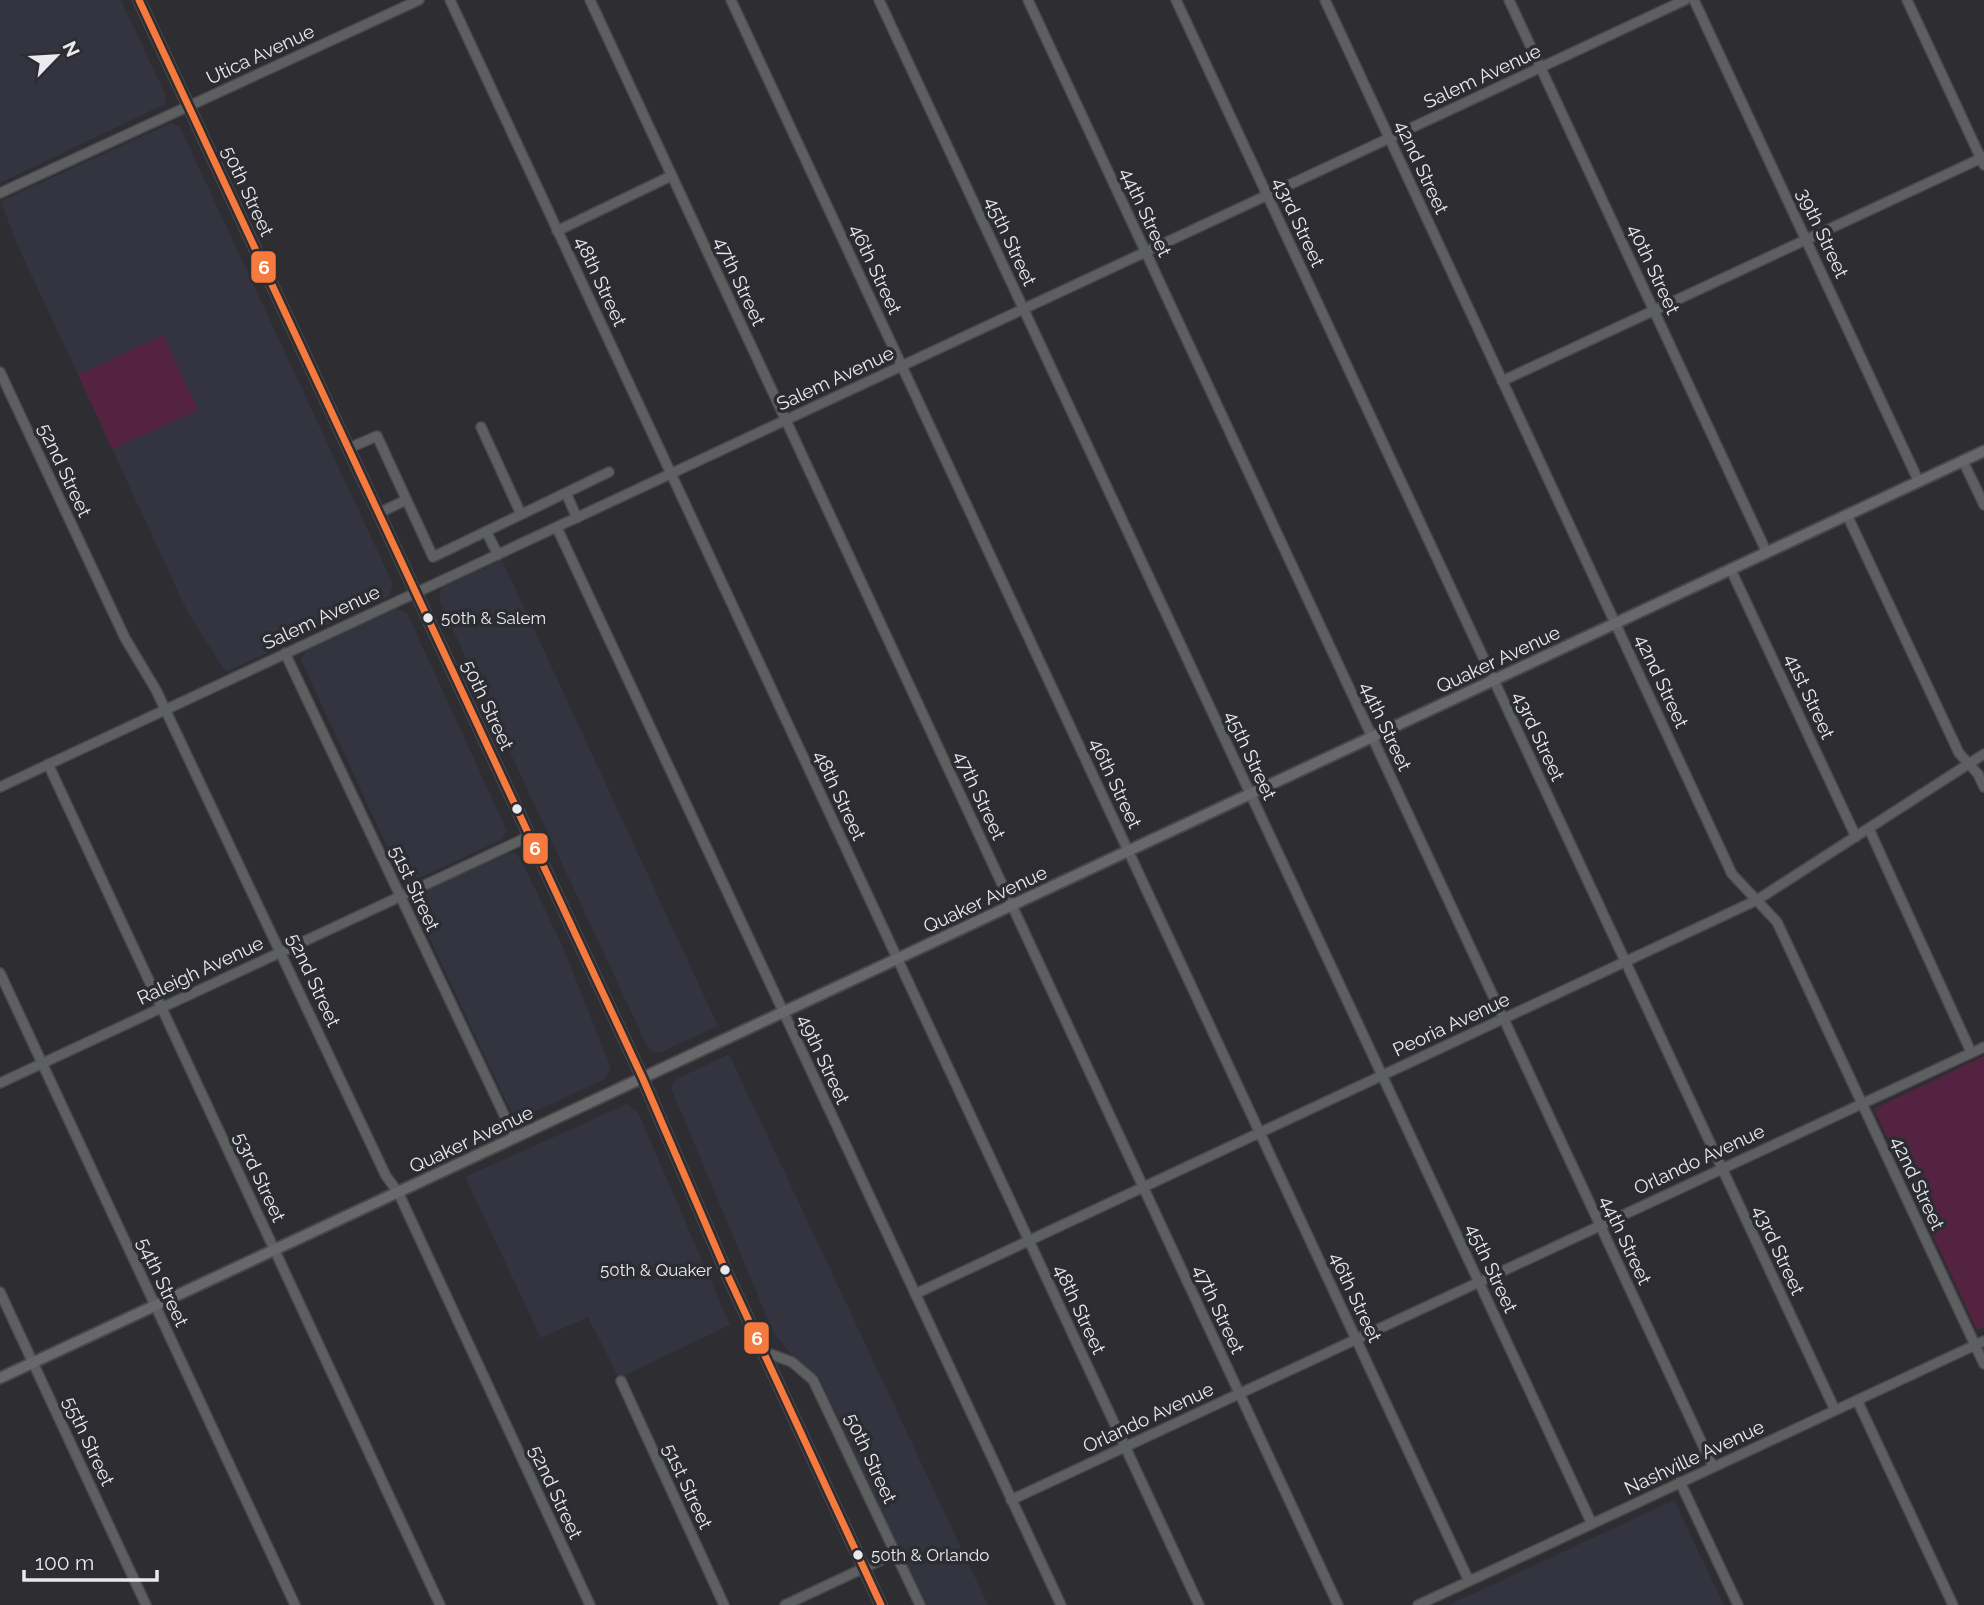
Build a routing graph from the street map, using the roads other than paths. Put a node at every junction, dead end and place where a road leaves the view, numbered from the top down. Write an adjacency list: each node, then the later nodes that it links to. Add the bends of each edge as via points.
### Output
1 (139, 0): 15 (main road, 50th Street)
2 (419, 0): 15 (street, Utica Avenue)
3 (450, 0): 21 (street, 48th Street)
4 (590, 0): 18 (street, 47th Street)
5 (731, 0): 26 (street, 46th Street)
6 (879, 0): 24 (street, 45th Street)
7 (1028, 0): 23 (street, 44th Street)
8 (1176, 0): 20 (street, 43rd Street)
9 (1325, 0): 16 (street, 42nd Street)
10 (1509, 0): 14 (street, 40th Street)
11 (1685, 0): 14 (street, Salem Avenue)
12 (1694, 0): 22 (street, 39th Street)
13 (1907, 0): 17 (street)
14 (1541, 68): 16 (street, Salem Avenue); 25 (street, 40th Street)
15 (189, 106): 19 (street, Utica Avenue); 31 (main road, 50th Street)
16 (1389, 138): 20 (street, Salem Avenue); 28 (street, 42nd Street)
17 (1983, 160): 22 (street)
18 (671, 176): 21 (street); 29 (street, 47th Street)
19 (0, 193)
20 (1267, 195): 23 (street, Salem Avenue); 52 (street, 43rd Street)
21 (558, 231): 35 (street, 48th Street)
22 (1806, 240): 25 (street); 36 (street, 39th Street)
23 (1145, 251): 24 (street, Salem Avenue); 54 (street, 44th Street)
24 (1023, 309): 26 (street, Salem Avenue); 60 (street, 45th Street)
25 (1654, 310): 28 (street); 46 (street, 40th Street)
26 (902, 366): 29 (street, Salem Avenue); 64 (street, 46th Street)
27 (0, 372): 53 (street, 52nd Street, via 125,638)
28 (1502, 381): 50 (street, 42nd Street)
29 (785, 420): 35 (street, Salem Avenue); 67 (street, 47th Street)
30 (481, 427): 41 (street)
31 (349, 448): 38 (street, via 377,436); 40 (main road, 50th Street)
32 (1984, 451): 33 (main road, Quaker Avenue)
33 (1963, 461): 36 (main road, Quaker Avenue); 39 (street)
34 (609, 472): 37 (street)
35 (671, 474): 43 (street, Salem Avenue); 69 (street, 48th Street)
36 (1919, 482): 42 (main road, Quaker Avenue)
37 (566, 493): 41 (street); 43 (street)
38 (405, 500): 40 (street); 45 (street, via 433,557)
39 (1984, 505)
40 (379, 513): 49 (main road, 50th Street)
41 (521, 514): 45 (street)
42 (1847, 515): 46 (main road, Quaker Avenue); 57 (street, via 1959,753)
43 (577, 518): 44 (street, Salem Avenue)
44 (557, 528): 47 (street, Salem Avenue); 73 (street, 49th Street)
45 (486, 531): 47 (street)
46 (1767, 553): 48 (main road, Quaker Avenue)
47 (498, 555): 49 (street, Salem Avenue)
48 (1731, 570): 50 (main road, Quaker Avenue); 63 (street, 41st Street)
49 (416, 593): 51 (street, Salem Avenue); 62 (main road, 50th Street)
50 (1616, 624): 52 (main road, Quaker Avenue); 66 (street, 42nd Street, via 1732,874)
51 (285, 653): 53 (street, Salem Avenue); 65 (street, 51st Street)
52 (1494, 681): 54 (main road, Quaker Avenue); 70 (street, 43rd Street)
53 (165, 709): 56 (street, Salem Avenue); 68 (street, 52nd Street)
54 (1372, 738): 60 (main road, Quaker Avenue); 74 (street, 44th Street)
55 (1984, 754): 57 (street, Peoria Avenue)
56 (48, 764): 58 (street, Salem Avenue); 72 (street, 53rd Street)
57 (1969, 764): 59 (street); 61 (street, Peoria Avenue)
58 (0, 787)
59 (1984, 787)
60 (1250, 795): 64 (main road, Quaker Avenue); 78 (street, 45th Street)
61 (1869, 829): 63 (street, Peoria Avenue); 76 (street)
62 (530, 836): 65 (street, Raleigh Avenue); 79 (main road, 50th Street)
63 (1856, 837): 66 (street, Peoria Avenue)
64 (1129, 852): 67 (main road, Quaker Avenue); 82 (street, 46th Street)
65 (400, 896): 68 (street, Raleigh Avenue); 83 (street, 51st Street)
66 (1756, 900): 70 (street, Peoria Avenue); 81 (street, 42nd Street, via 1777,922)
67 (1012, 906): 69 (main road, Quaker Avenue); 85 (street, 47th Street)
68 (281, 951): 72 (street, Raleigh Avenue); 86 (street, 52nd Street, via 386,1176)
69 (898, 959): 73 (main road, Quaker Avenue); 88 (street, 48th Street)
70 (1625, 962): 74 (street, Peoria Avenue); 84 (street, 43rd Street)
71 (0, 973): 77 (street, 54th Street)
72 (161, 1007): 77 (street, Raleigh Avenue); 89 (street, 53rd Street)
73 (784, 1013): 79 (main road, Quaker Avenue); 92 (street, 49th Street)
74 (1504, 1019): 78 (street, Peoria Avenue); 87 (street, 44th Street)
75 (1984, 1047): 76 (street, Orlando Avenue)
76 (1971, 1052): 81 (street, Orlando Avenue)
77 (42, 1063): 80 (street, Raleigh Avenue); 93 (street, 54th Street)
78 (1382, 1076): 82 (street, Peoria Avenue); 90 (street, 45th Street)
79 (643, 1079): 83 (main road, Quaker Avenue); 96 (main road, 50th Street)
80 (0, 1083)
81 (1861, 1103): 84 (street, Orlando Avenue); 95 (street, 42nd Street)
82 (1260, 1132): 85 (street, Peoria Avenue); 94 (street, 46th Street)
83 (515, 1138): 86 (main road, Quaker Avenue)
84 (1721, 1168): 87 (street, Orlando Avenue); 103 (street, 43rd Street)
85 (1143, 1187): 88 (street, Peoria Avenue); 101 (street, 47th Street)
86 (398, 1192): 89 (main road, Quaker Avenue); 115 (street, 52nd Street)
87 (1600, 1224): 90 (street, Orlando Avenue); 105 (street, 44th Street)
88 (1029, 1240): 92 (street, Peoria Avenue); 104 (street, 48th Street)
89 (275, 1250): 93 (main road, Quaker Avenue); 114 (street, 53rd Street)
90 (1478, 1281): 94 (street, Orlando Avenue); 108 (street, 45th Street)
91 (0, 1292): 97 (street, 55th Street)
92 (915, 1294): 107 (street, 49th Street)
93 (155, 1306): 97 (main road, Quaker Avenue); 113 (street, 54th Street)
94 (1356, 1339): 101 (street, Orlando Avenue); 111 (street, 46th Street)
95 (1980, 1343): 98 (street, 42nd Street); 102 (street, Nashville Avenue)
96 (762, 1351): 109 (street, 50th Street, via 792,1362 813,1380); 110 (main road, 50th Street)
97 (33, 1363): 99 (main road, Quaker Avenue); 112 (street, 55th Street)
98 (1984, 1364)
99 (0, 1378)
100 (621, 1381): 116 (street, 51st Street)
101 (1239, 1393): 104 (street, Orlando Avenue); 122 (street, 47th Street)
102 (1857, 1400): 103 (street, Nashville Avenue); 125 (street)
103 (1835, 1410): 105 (street, Nashville Avenue)
104 (1126, 1447): 107 (street, Orlando Avenue); 121 (street, 48th Street)
105 (1713, 1467): 106 (street, Nashville Avenue)
106 (1680, 1482): 108 (street, Nashville Avenue); 124 (street)
107 (1011, 1500): 120 (street, 49th Street)
108 (1592, 1524): 111 (street, Nashville Avenue)
109 (896, 1553): 110 (street); 119 (street, 50th Street)
110 (864, 1568): 117 (street); 118 (main road, 50th Street)
111 (1469, 1581): 123 (street, Nashville Avenue)
112 (146, 1605)
113 (295, 1605)
114 (440, 1605)
115 (590, 1605)
116 (724, 1605)
117 (785, 1605)
118 (881, 1605)
119 (920, 1605)
120 (1060, 1605)
121 (1199, 1605)
122 (1338, 1605)
123 (1418, 1605)
124 (1738, 1605)
125 (1953, 1605)

